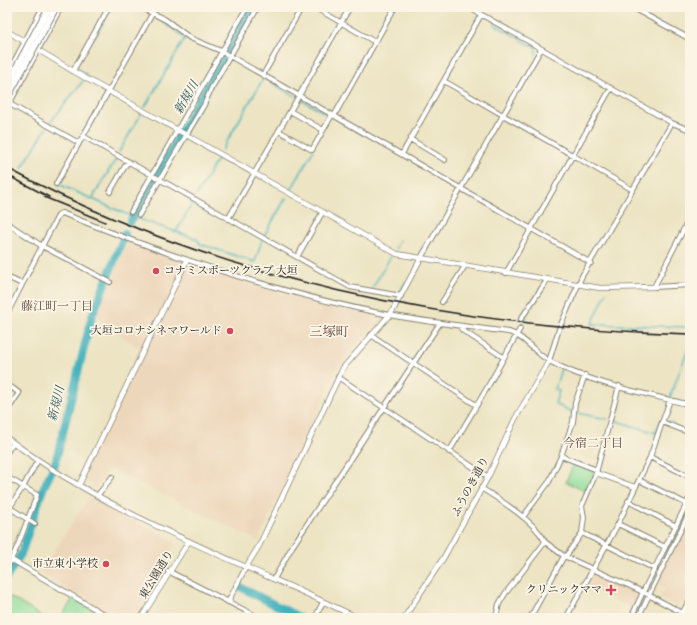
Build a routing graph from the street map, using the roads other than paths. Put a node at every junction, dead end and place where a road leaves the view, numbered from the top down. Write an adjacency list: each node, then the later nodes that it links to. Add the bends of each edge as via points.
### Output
1 (43, 7): 20 (street)
2 (49, 7): 30 (highway, bridge)
3 (109, 7): 26 (street)
4 (140, 7): 15 (street)
5 (156, 7): 15 (street)
6 (247, 7): 24 (street)
7 (258, 7): 25 (street)
8 (302, 7): 28 (street)
9 (314, 7): 17 (street)
10 (350, 7): 17 (street)
11 (395, 7): 21 (street)
12 (468, 7): 16 (street)
13 (631, 7): 19 (street)
14 (58, 8): 22 (street); 34 (highway, bridge)
15 (152, 14): 24 (street, via 166,20 190,38); 32 (street)
16 (481, 14): 23 (street); 29 (street)
17 (341, 23): 21 (street); 33 (street)
18 (7, 31): 20 (street)
19 (690, 39)
20 (25, 41): 22 (street); 27 (street)
21 (375, 42): 36 (street)
22 (38, 49): 26 (street); 34 (street)
23 (541, 49): 31 (street); 37 (street)
24 (223, 52): 25 (street); 40 (street)
25 (229, 56): 28 (street); 43 (street)
26 (73, 71): 32 (street)
27 (7, 75)
28 (263, 75): 33 (street)
29 (444, 81): 37 (street); 45 (street)
30 (7, 85)
31 (611, 88): 38 (street); 48 (street)
32 (109, 91): 40 (street); 44 (street)
33 (299, 95): 35 (street); 36 (street)
34 (8, 103): 46 (street)
35 (290, 111): 41 (street); 42 (street)
36 (333, 115): 41 (street); 47 (street)
37 (503, 116): 48 (street); 55 (street)
38 (672, 123): 39 (street); 56 (street)
39 (689, 129)
40 (178, 130): 43 (street); 52 (street)
41 (323, 130): 42 (street, via 312,150)
42 (279, 131): 51 (street)
43 (186, 134): 51 (street); 53 (street)
44 (83, 136): 46 (street); 50 (street)
45 (410, 140): 47 (street); 49 (street)
46 (79, 143): 54 (street)
47 (402, 154): 55 (street)
48 (573, 155): 56 (street); 64 (street)
49 (445, 160)
50 (128, 161): 52 (street); 57 (street)
51 (254, 174): 59 (street); 62 (street)
52 (152, 175): 53 (street); 58 (street)
53 (159, 179): 60 (street); 62 (street)
54 (56, 184)
55 (462, 189): 64 (street); 67 (street)
56 (633, 190): 69 (street)
57 (110, 192)
58 (131, 212)
59 (322, 213): 66 (street); 67 (street, via 392,252)
60 (139, 215)
61 (690, 216): 78 (street)
62 (228, 218): 66 (street)
63 (7, 223): 65 (street)
64 (531, 228): 69 (street); 71 (street)
65 (42, 246): 68 (street, via 59,214 62,213); 74 (street); 75 (street)
66 (297, 257): 79 (street, via 350,287)
67 (421, 258): 70 (street); 79 (street)
68 (187, 260): 82 (street, via 311,297); 116 (street)
69 (591, 263): 76 (street)
70 (465, 266): 71 (street); 80 (street)
71 (506, 273): 73 (street)
72 (7, 277): 75 (street)
73 (547, 280): 76 (street); 83 (street)
74 (110, 282)
75 (22, 284): 81 (street)
76 (579, 285): 78 (street, via 614,289); 90 (street, via 558,331)
77 (690, 286): 78 (street)
78 (654, 287)
79 (401, 296): 82 (street)
80 (442, 302)
81 (7, 314)
82 (389, 314): 84 (street); 88 (street)
83 (521, 319)
84 (440, 323): 85 (street); 91 (street)
85 (460, 326): 87 (street); 89 (street, via 462,330)
86 (520, 329): 87 (street)
87 (516, 334): 89 (street); 90 (street)
88 (371, 335): 91 (street); 93 (street)
89 (503, 357): 97 (street)
90 (549, 361): 92 (street); 113 (street, ふうのき通り, via 515,419)
91 (414, 363): 97 (street); 99 (street)
92 (585, 376): 95 (street); 107 (street)
93 (338, 377): 99 (street); 139 (street, via 259,546)
94 (7, 384): 100 (street, via 19,393)
95 (619, 386): 96 (street); 110 (street)
96 (670, 400): 98 (street); 101 (street)
97 (476, 405): 106 (street)
98 (690, 405)
99 (383, 408): 106 (street); 144 (street, via 292,547)
100 (7, 411)
101 (662, 422): 102 (street); 108 (street)
102 (690, 433)
103 (7, 438): 104 (street)
104 (13, 443): 105 (street); 109 (street)
105 (7, 452)
106 (449, 452): 113 (street)
107 (561, 456): 110 (street); 126 (street, via 549,482)
108 (650, 457): 114 (street); 115 (street)
109 (38, 460): 116 (street); 117 (street)
110 (596, 472): 118 (street); 131 (street, via 582,506)
111 (7, 477): 117 (street)
112 (112, 477): 120 (street)
113 (488, 477): 119 (street, ふうのき通り)
114 (690, 477)
115 (639, 480): 118 (street); 123 (street)
116 (79, 485): 120 (street)
117 (23, 487): 124 (street); 127 (street, via 36,495)
118 (635, 487): 122 (street)
119 (481, 488): 126 (street); 157 (street, ふうのき通り, via 444,556)
120 (97, 496): 132 (street)
121 (690, 497): 123 (street)
122 (628, 501): 129 (street); 130 (street)
123 (687, 504): 130 (street)
124 (8, 509): 127 (street)
125 (690, 511): 146 (street)
126 (523, 517): 133 (street)
127 (28, 520): 128 (street); 138 (street)
128 (35, 524)
129 (618, 524): 134 (street); 135 (street)
130 (676, 526): 135 (street)
131 (582, 533): 134 (street); 136 (street)
132 (188, 541): 139 (street); 143 (street, 東公園通り)
133 (545, 542): 136 (street); 158 (street, via 505,594)
134 (606, 545): 141 (street); 142 (street)
135 (665, 547): 142 (street)
136 (565, 556): 141 (street); 159 (street)
137 (7, 557): 138 (street)
138 (12, 560): 140 (street); 152 (street)
139 (246, 567): 144 (street); 148 (street)
140 (7, 568)
141 (593, 568): 145 (street); 160 (street)
142 (655, 569): 145 (street)
143 (168, 571): 148 (street); 153 (street, 東公園通り)
144 (274, 579): 149 (street)
145 (643, 592): 146 (street); 161 (street)
146 (649, 595): 150 (street); 162 (street)
147 (690, 599): 150 (street)
148 (228, 602): 154 (street)
149 (324, 602): 155 (street); 156 (street)
150 (684, 612): 151 (street)
151 (690, 617)
152 (110, 618)
153 (141, 618)
154 (260, 618)
155 (315, 618)
156 (359, 618)
157 (404, 618)
158 (494, 618)
159 (530, 618)
160 (566, 618)
161 (631, 618)
162 (638, 618)

